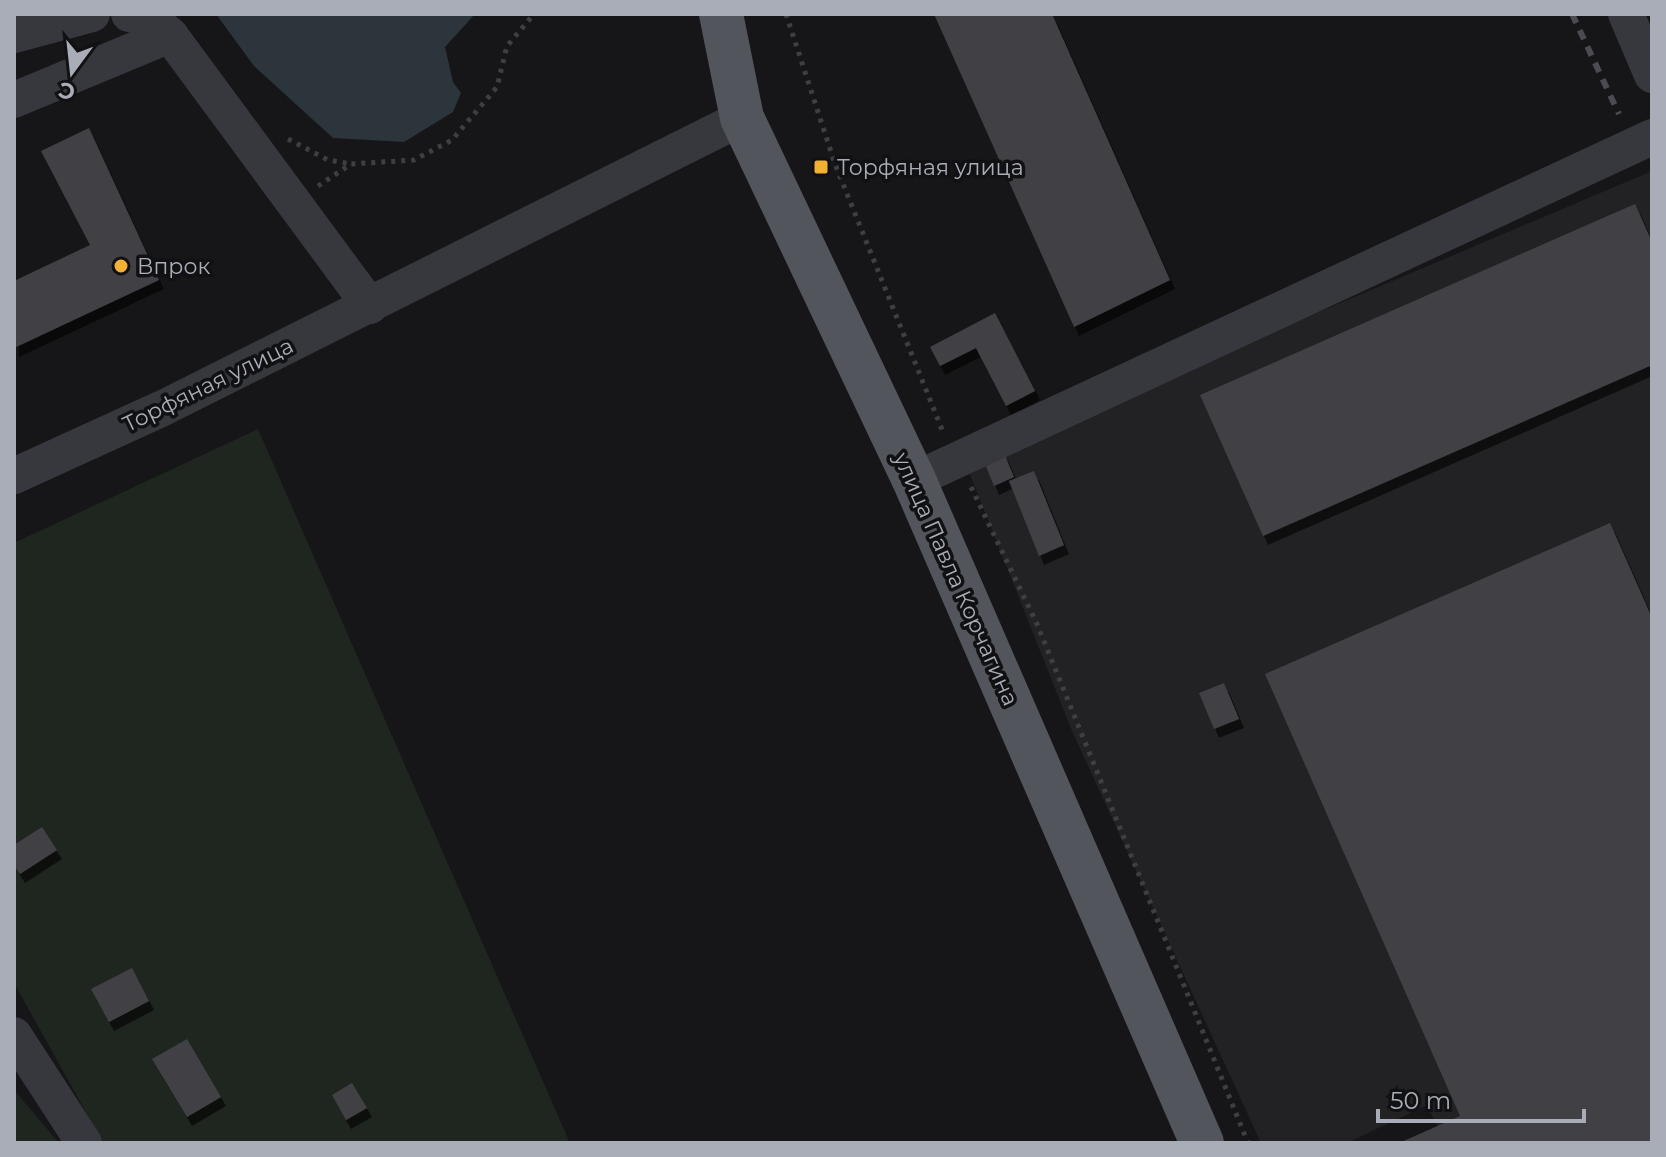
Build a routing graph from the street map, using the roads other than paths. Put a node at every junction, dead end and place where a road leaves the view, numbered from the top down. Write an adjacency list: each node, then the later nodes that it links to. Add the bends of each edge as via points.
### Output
1 (92, 14): 5 (street)
2 (129, 14): 6 (street, via 151,19)
3 (721, 14): 9 (main road, улица Павла Корчагина)
4 (1626, 14): 7 (street)
5 (14, 35)
6 (170, 35): 8 (street); 11 (street)
7 (1652, 74)
8 (14, 100)
9 (742, 118): 11 (street, Торфяная улица); 13 (main road, улица Павла Корчагина)
10 (1652, 137): 13 (street)
11 (370, 306): 12 (street, Торфяная улица)
12 (14, 476)
13 (914, 480): 16 (main road, улица Павла Корчагина)
14 (14, 1035): 15 (street)
15 (84, 1143)
16 (1202, 1143)

